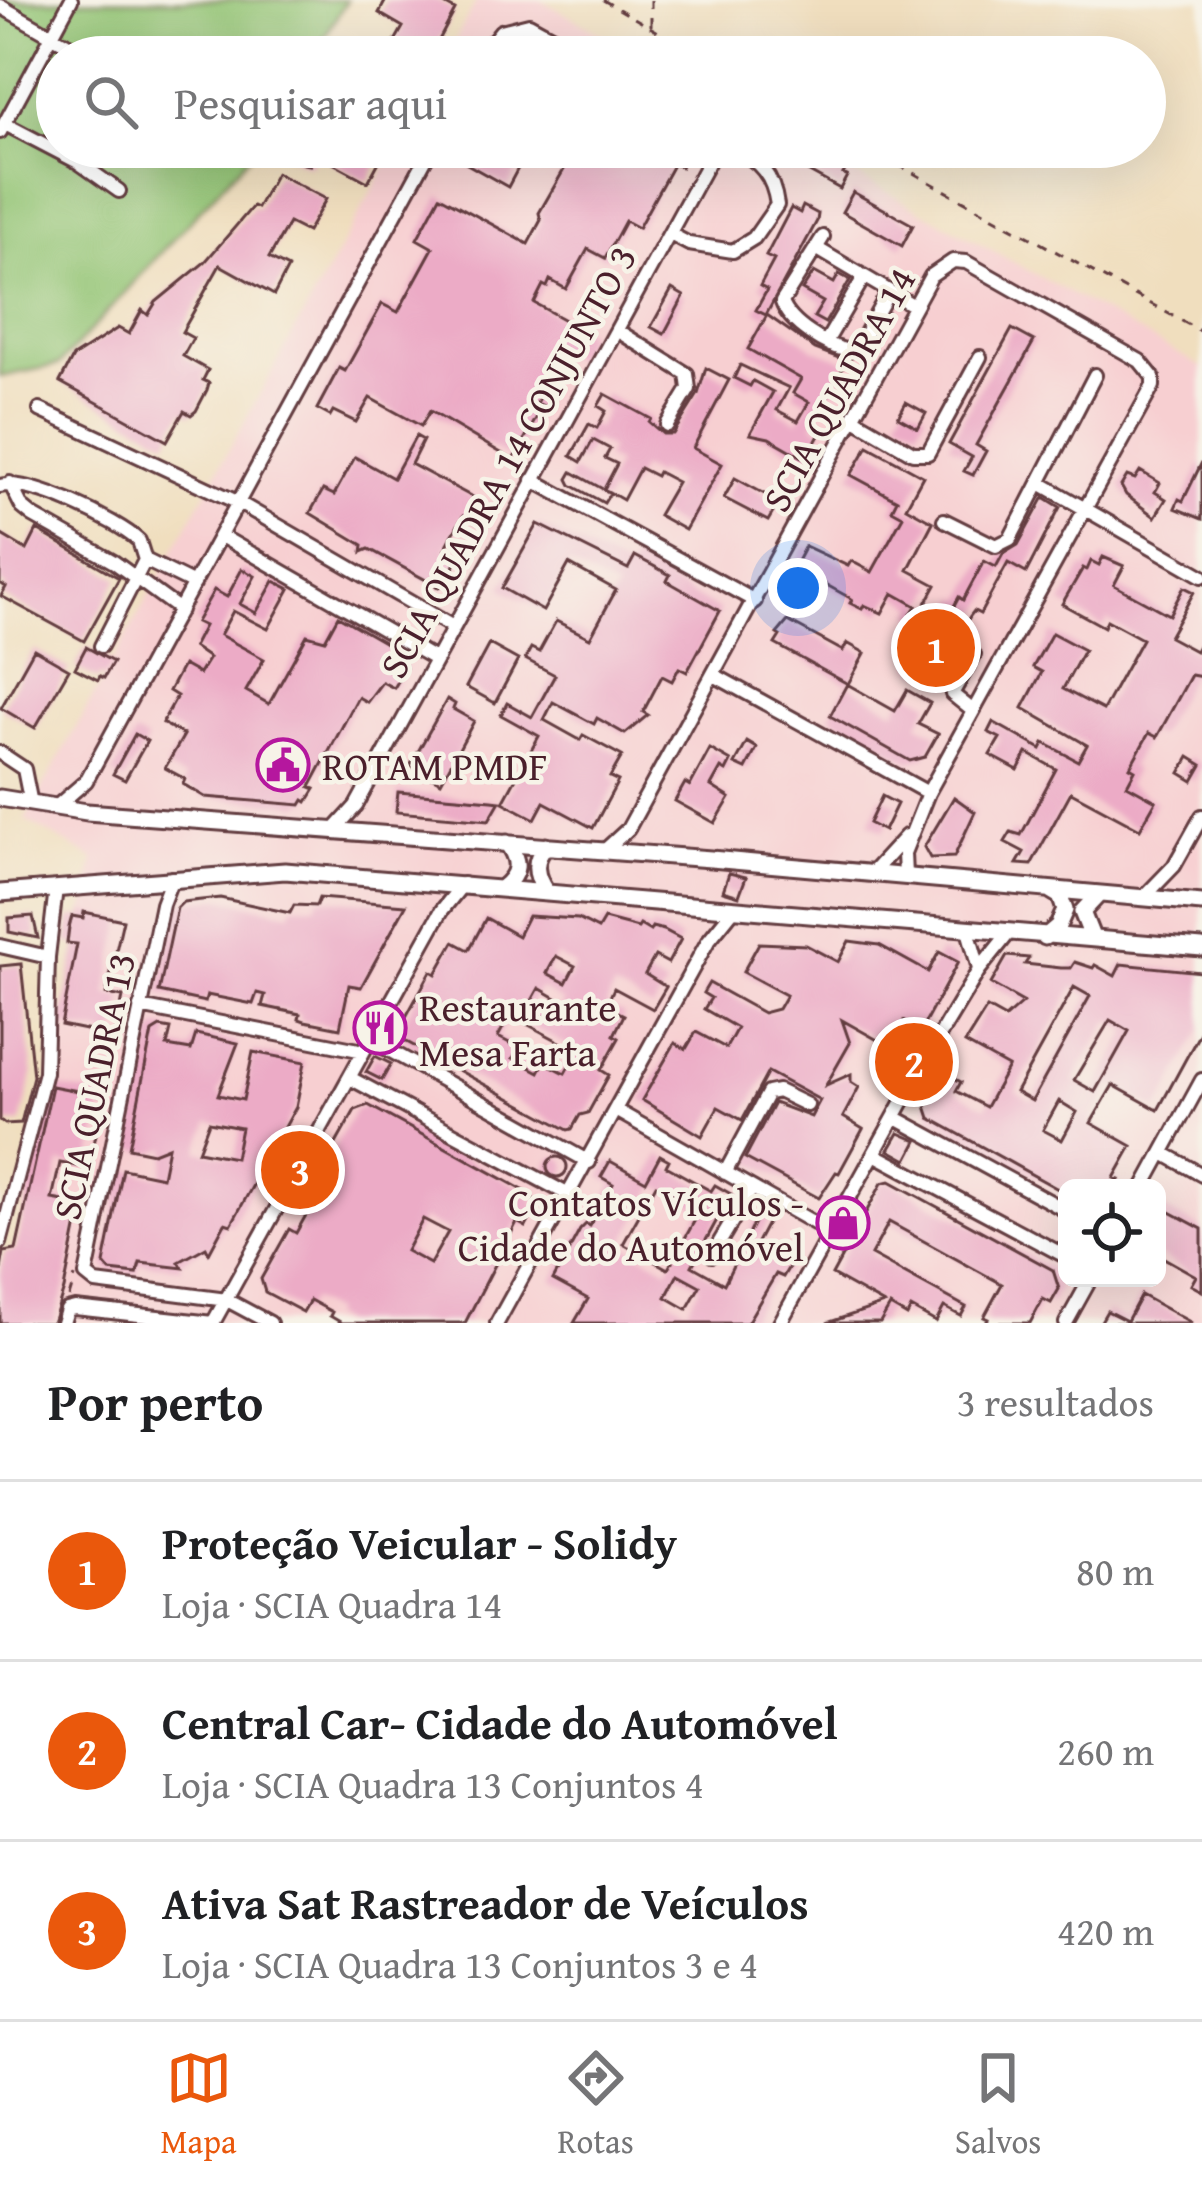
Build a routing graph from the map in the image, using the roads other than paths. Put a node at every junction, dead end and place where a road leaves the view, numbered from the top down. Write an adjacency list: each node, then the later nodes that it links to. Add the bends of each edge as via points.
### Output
1 (71, 0): 3 (street)
2 (0, 6): 3 (street)
3 (52, 36)
4 (498, 36): 5 (street, via 530,25)
5 (550, 36)
6 (36, 65): 7 (street)
7 (2, 128): 8 (street)
8 (36, 143)
9 (86, 168): 13 (street)
10 (421, 168): 28 (street)
11 (705, 168): 14 (street, SCIA QUADRA 14 CONJUNTO 3)
12 (763, 168): 14 (street, via 777,206 754,238 733,251)
13 (118, 191)
14 (670, 234): 18 (street, SCIA QUADRA 14 CONJUNTO 3)
15 (864, 277): 16 (street); 19 (street); 19 (street, via 820,243 782,302)
16 (889, 291): 17 (street); 19 (street, via 854,349)
17 (914, 306): 23 (street, SCIA QUADRA 14); 29 (street, SCIA QUADRA 14, via 942,266 966,262 1148,369 1153,386)
18 (618, 332): 24 (street, via 687,374 689,389); 25 (street, SCIA QUADRA 14 CONJUNTO 3)
19 (826, 342)
20 (980, 357): 23 (street, via 928,453 913,453)
21 (1095, 375): 26 (street)
22 (40, 410): 28 (street)
23 (853, 418): 36 (street, SCIA QUADRA 14)
24 (667, 425)
25 (533, 480): 36 (street); 38 (street, SCIA QUADRA 14 CONJUNTO 3)
26 (1040, 483): 29 (street); 30 (street, via 1004,544)
27 (5, 484): 32 (street, via 56,497 133,535); 33 (street, via 33,516)
28 (239, 503): 31 (street); 38 (street)
29 (1084, 508): 34 (street); 43 (street, SCIA QUADRA 14)
30 (944, 520)
31 (221, 536): 35 (street); 41 (street)
32 (145, 560): 33 (street); 35 (street)
33 (135, 576): 37 (street); 39 (street)
34 (1202, 576)
35 (194, 584): 37 (street)
36 (755, 601): 42 (street, SCIA QUADRA 14)
37 (180, 610): 45 (street)
38 (453, 627): 41 (street, SCIA QUADRA 14 CONJUNTO 3)
39 (101, 646)
40 (974, 655): 43 (street, via 952,694)
41 (435, 659): 49 (street, SCIA QUADRA 14 CONJUNTO 3)
42 (714, 675): 46 (street); 54 (street, SCIA QUADRA 14)
43 (973, 711): 46 (street, SCIA QUADRA 14)
44 (0, 753): 48 (street, via 24,769)
45 (86, 781): 50 (street); 51 (street)
46 (928, 793): 55 (street, SCIA QUADRA 14)
47 (0, 798): 48 (main road)
48 (31, 804): 50 (main road)
49 (356, 806): 53 (street); 53 (street, SCIA QUADRA 14 CONJUNTO 3)
50 (56, 807): 51 (main road)
51 (87, 812): 53 (main road)
52 (1202, 816): 60 (street)
53 (349, 830): 56 (main road)
54 (628, 830): 58 (street, SCIA QUADRA 14); 59 (street)
55 (910, 830): 61 (street, SCIA QUADRA 14); 61 (street, SCIA QUADRA 14)
56 (507, 843): 57 (main road); 65 (main road, via 518,862)
57 (546, 846): 58 (main road); 68 (main road, via 536,860)
58 (611, 852): 59 (main road)
59 (638, 854): 61 (main road)
60 (1174, 866): 70 (street); 71 (street)
61 (889, 875): 66 (main road)
62 (161, 879): 63 (main road, via 285,871); 64 (main road); 73 (street, SCIA QUADRA 13); 73 (street, SCIA QUADRA 13)
63 (450, 883): 65 (main road); 75 (street); 75 (street)
64 (56, 888): 67 (main road); 83 (street)
65 (502, 888): 68 (main road)
66 (1050, 890): 69 (main road); 78 (main road, via 1065,910)
67 (0, 892)
68 (546, 892): 74 (main road)
69 (1099, 895): 70 (main road); 79 (main road, via 1082,912)
70 (1151, 899): 71 (main road)
71 (1180, 902): 72 (main road)
72 (1202, 903)
73 (162, 904): 85 (street, SCIA QUADRA 13)
74 (718, 909): 76 (main road); 80 (street); 80 (street)
75 (442, 910): 86 (street)
76 (968, 930): 77 (main road); 84 (street)
77 (1009, 934): 78 (main road); 84 (street)
78 (1045, 937): 79 (main road)
79 (1092, 937): 82 (main road)
80 (708, 941): 90 (street)
81 (0, 946): 83 (street)
82 (1202, 949)
83 (48, 958): 102 (street, via 41,1100)
84 (979, 970): 91 (street)
85 (140, 1007): 86 (street); 106 (street, SCIA QUADRA 13, via 87,1275)
86 (367, 1046): 87 (street); 94 (street)
87 (350, 1078): 99 (street); 106 (street)
88 (1202, 1080): 92 (street)
89 (807, 1105): 95 (street, via 769,1093)
90 (617, 1111): 94 (street); 95 (street)
91 (896, 1118): 93 (street); 100 (street)
92 (1163, 1153): 96 (street); 97 (street)
93 (874, 1154): 101 (street); 103 (street)
94 (589, 1162): 99 (street)
95 (724, 1173): 98 (street)
96 (1202, 1174)
97 (1148, 1179)
98 (752, 1188): 101 (street); 104 (street)
99 (569, 1195): 110 (street)
100 (1058, 1206)
101 (830, 1232): 111 (street)
102 (0, 1243)
103 (1058, 1252)
104 (712, 1255)
105 (1086, 1287): 112 (street)
106 (227, 1300): 108 (street); 109 (street)
107 (65, 1317): 108 (street, via 75,1308)
108 (213, 1323)
109 (270, 1323)
110 (496, 1323)
111 (779, 1323)
112 (1066, 1323)

